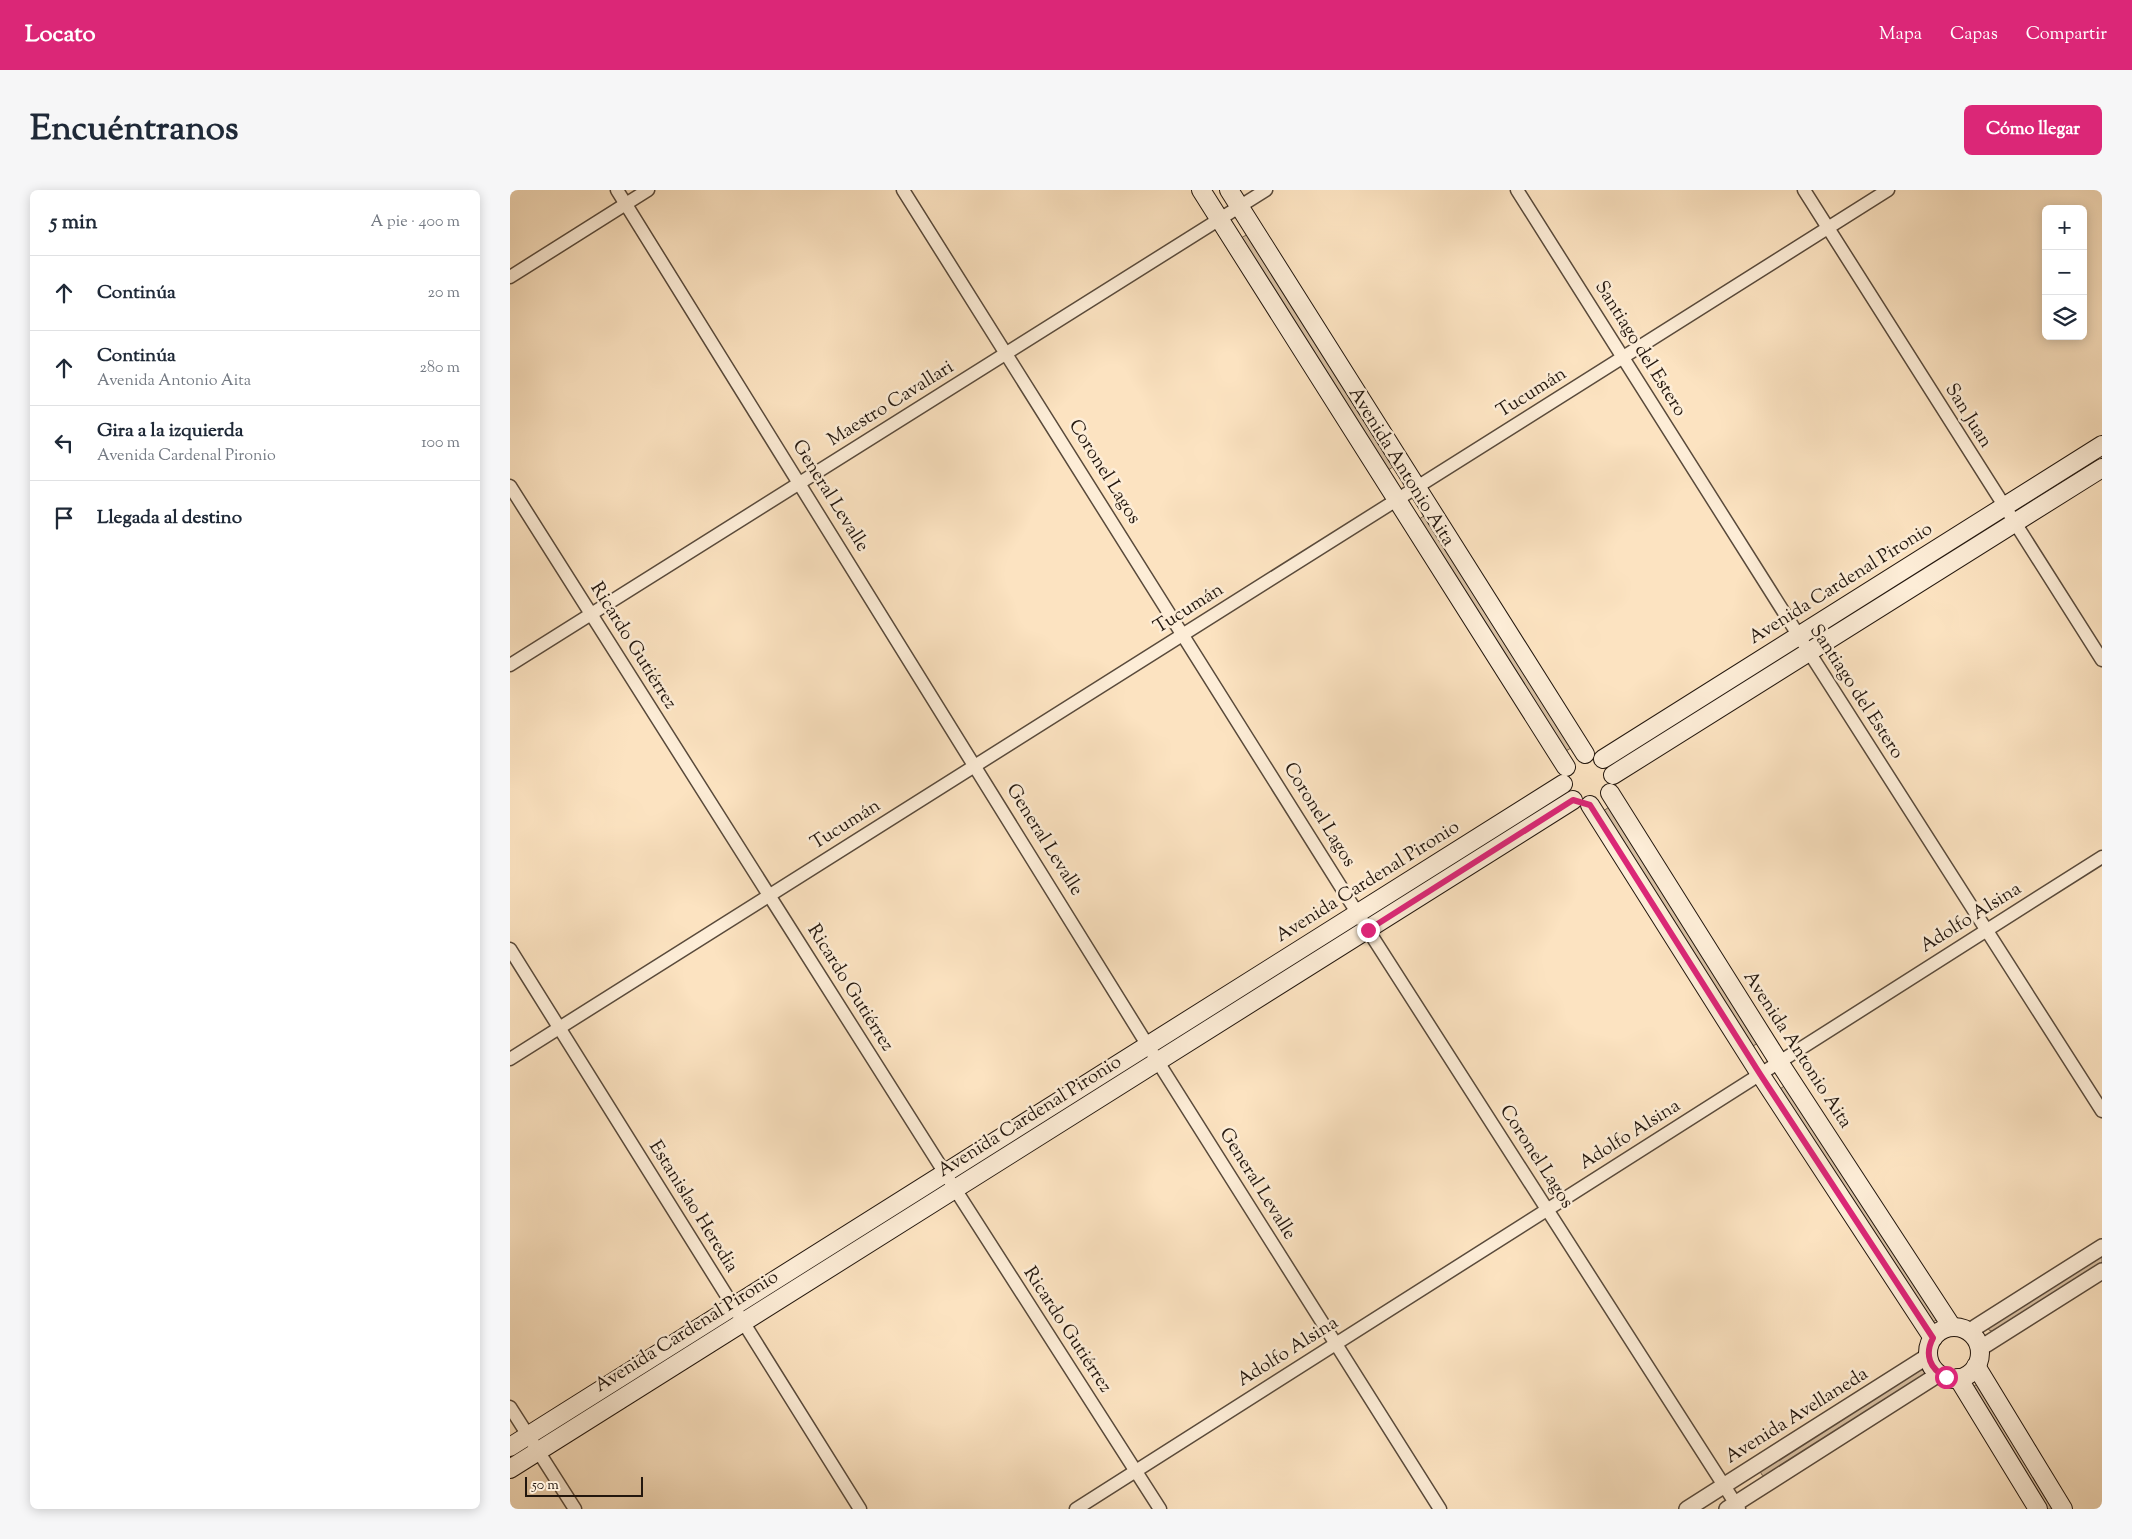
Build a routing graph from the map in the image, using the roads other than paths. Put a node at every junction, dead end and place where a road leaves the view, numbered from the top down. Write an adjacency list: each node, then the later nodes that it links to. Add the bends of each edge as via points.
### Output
1 (617, 190): 10 (street, General Levalle)
2 (648, 190): 10 (street)
3 (903, 190): 15 (street, Coronel Lagos)
4 (1201, 190): 12 (main road, Avenida Antonio Aita)
5 (1229, 190): 11 (main road, Avenida Antonio Aita)
6 (1266, 190): 11 (street, Maestro Cavallari)
7 (1517, 190): 16 (street, Santiago del Estero)
8 (1804, 190): 13 (street, San Juan)
9 (1888, 190): 13 (street, Tucumán)
10 (626, 204): 14 (street); 19 (street, General Levalle)
11 (1240, 206): 12 (street, Maestro Cavallari); 21 (main road, Avenida Antonio Aita)
12 (1219, 219): 15 (street, Maestro Cavallari); 22 (main road, Avenida Antonio Aita)
13 (1828, 228): 16 (street, Tucumán); 23 (street, San Juan)
14 (510, 277)
15 (1006, 353): 19 (street, Maestro Cavallari); 26 (street, Coronel Lagos)
16 (1623, 357): 21 (street, Tucumán); 27 (street, Santiago del Estero)
17 (2102, 445): 23 (main road, Avenida Cardenal Pironio)
18 (2102, 468): 24 (main road)
19 (800, 483): 25 (street, Maestro Cavallari); 33 (street, General Levalle)
20 (510, 486): 25 (street, Ricardo Gutiérrez)
21 (1417, 487): 22 (street, Tucumán); 31 (main road, Avenida Antonio Aita)
22 (1397, 500): 26 (street, Tucumán); 34 (main road, Avenida Antonio Aita)
23 (2004, 507): 24 (street, San Juan); 27 (main road, Avenida Cardenal Pironio)
24 (2014, 523): 28 (main road); 29 (street, San Juan)
25 (591, 614): 30 (street, Maestro Cavallari); 41 (street, Ricardo Gutiérrez)
26 (1184, 634): 33 (street, Tucumán); 42 (street, Coronel Lagos)
27 (1798, 636): 28 (street, Santiago del Estero); 32 (main road, Avenida Cardenal Pironio)
28 (1808, 652): 35 (main road); 44 (street, Santiago del Estero)
29 (2102, 660)
30 (510, 665)
31 (1585, 754): 32 (main road); 34 (main road, via 1572,759)
32 (1603, 759): 35 (main road)
33 (975, 766): 41 (street, Tucumán); 47 (street, General Levalle)
34 (1566, 767): 36 (main road)
35 (1613, 775): 37 (main road)
36 (1563, 784): 38 (main road, via 1566,794); 42 (main road, Avenida Cardenal Pironio)
37 (1610, 793): 39 (main road, via 1600,802); 50 (main road, Avenida Antonio Aita)
38 (1573, 800): 39 (main road); 43 (main road, Avenida Cardenal Pironio)
39 (1590, 805): 51 (main road)
40 (2102, 857): 44 (street, Adolfo Alsina)
41 (770, 895): 46 (street, Tucumán); 53 (street, Ricardo Gutiérrez)
42 (1358, 913): 43 (street, Coronel Lagos); 47 (main road, Avenida Cardenal Pironio)
43 (1368, 930): 49 (main road, Avenida Cardenal Pironio); 55 (street, Coronel Lagos)
44 (1987, 930): 50 (street, Adolfo Alsina); 52 (street, Santiago del Estero)
45 (510, 949): 46 (street, Estanislao Heredia)
46 (560, 1028): 48 (street, Tucumán); 58 (street, Estanislao Heredia)
47 (1148, 1045): 49 (street, General Levalle); 53 (main road, Avenida Cardenal Pironio)
48 (510, 1059)
49 (1158, 1062): 54 (main road, Avenida Cardenal Pironio); 62 (street, General Levalle)
50 (1779, 1062): 51 (street, Adolfo Alsina); 60 (main road, Avenida Antonio Aita)
51 (1760, 1074): 55 (street, Adolfo Alsina); 61 (main road)
52 (2102, 1111)
53 (945, 1174): 54 (street, Ricardo Gutiérrez); 58 (main road, Avenida Cardenal Pironio)
54 (955, 1190): 59 (main road, Avenida Cardenal Pironio); 72 (street, Ricardo Gutiérrez)
55 (1547, 1210): 62 (street, Adolfo Alsina); 73 (street, Coronel Lagos)
56 (2102, 1247): 60 (street)
57 (2102, 1272): 64 (street)
58 (733, 1307): 59 (street, Estanislao Heredia); 68 (main road, Avenida Cardenal Pironio)
59 (742, 1323): 70 (main road, Avenida Cardenal Pironio); 76 (street, Estanislao Heredia)
60 (1960, 1330): 61 (main road, via 1942,1330); 64 (main road, via 1974,1337)
61 (1933, 1338): 63 (main road)
62 (1336, 1344): 72 (street, Adolfo Alsina); 79 (street, General Levalle)
63 (1928, 1356): 65 (main road); 73 (street, Avenida Avellaneda)
64 (1978, 1357): 66 (main road, via 1970,1373); 82 (main road)
65 (1939, 1374): 66 (main road); 74 (street)
66 (1958, 1378): 81 (main road)
67 (510, 1407): 68 (street)
68 (528, 1436): 69 (main road, Avenida Cardenal Pironio); 70 (street)
69 (510, 1447)
70 (538, 1452): 71 (main road, Avenida Cardenal Pironio); 75 (street)
71 (510, 1469)
72 (1136, 1471): 77 (street, Adolfo Alsina); 78 (street, Ricardo Gutiérrez)
73 (1724, 1486): 74 (street, Coronel Lagos); 80 (street, Avenida Avellaneda)
74 (1734, 1507)
75 (575, 1509)
76 (860, 1509)
77 (1076, 1509)
78 (1160, 1509)
79 (1440, 1509)
80 (1687, 1509)
81 (2038, 1509)
82 (2063, 1509)

